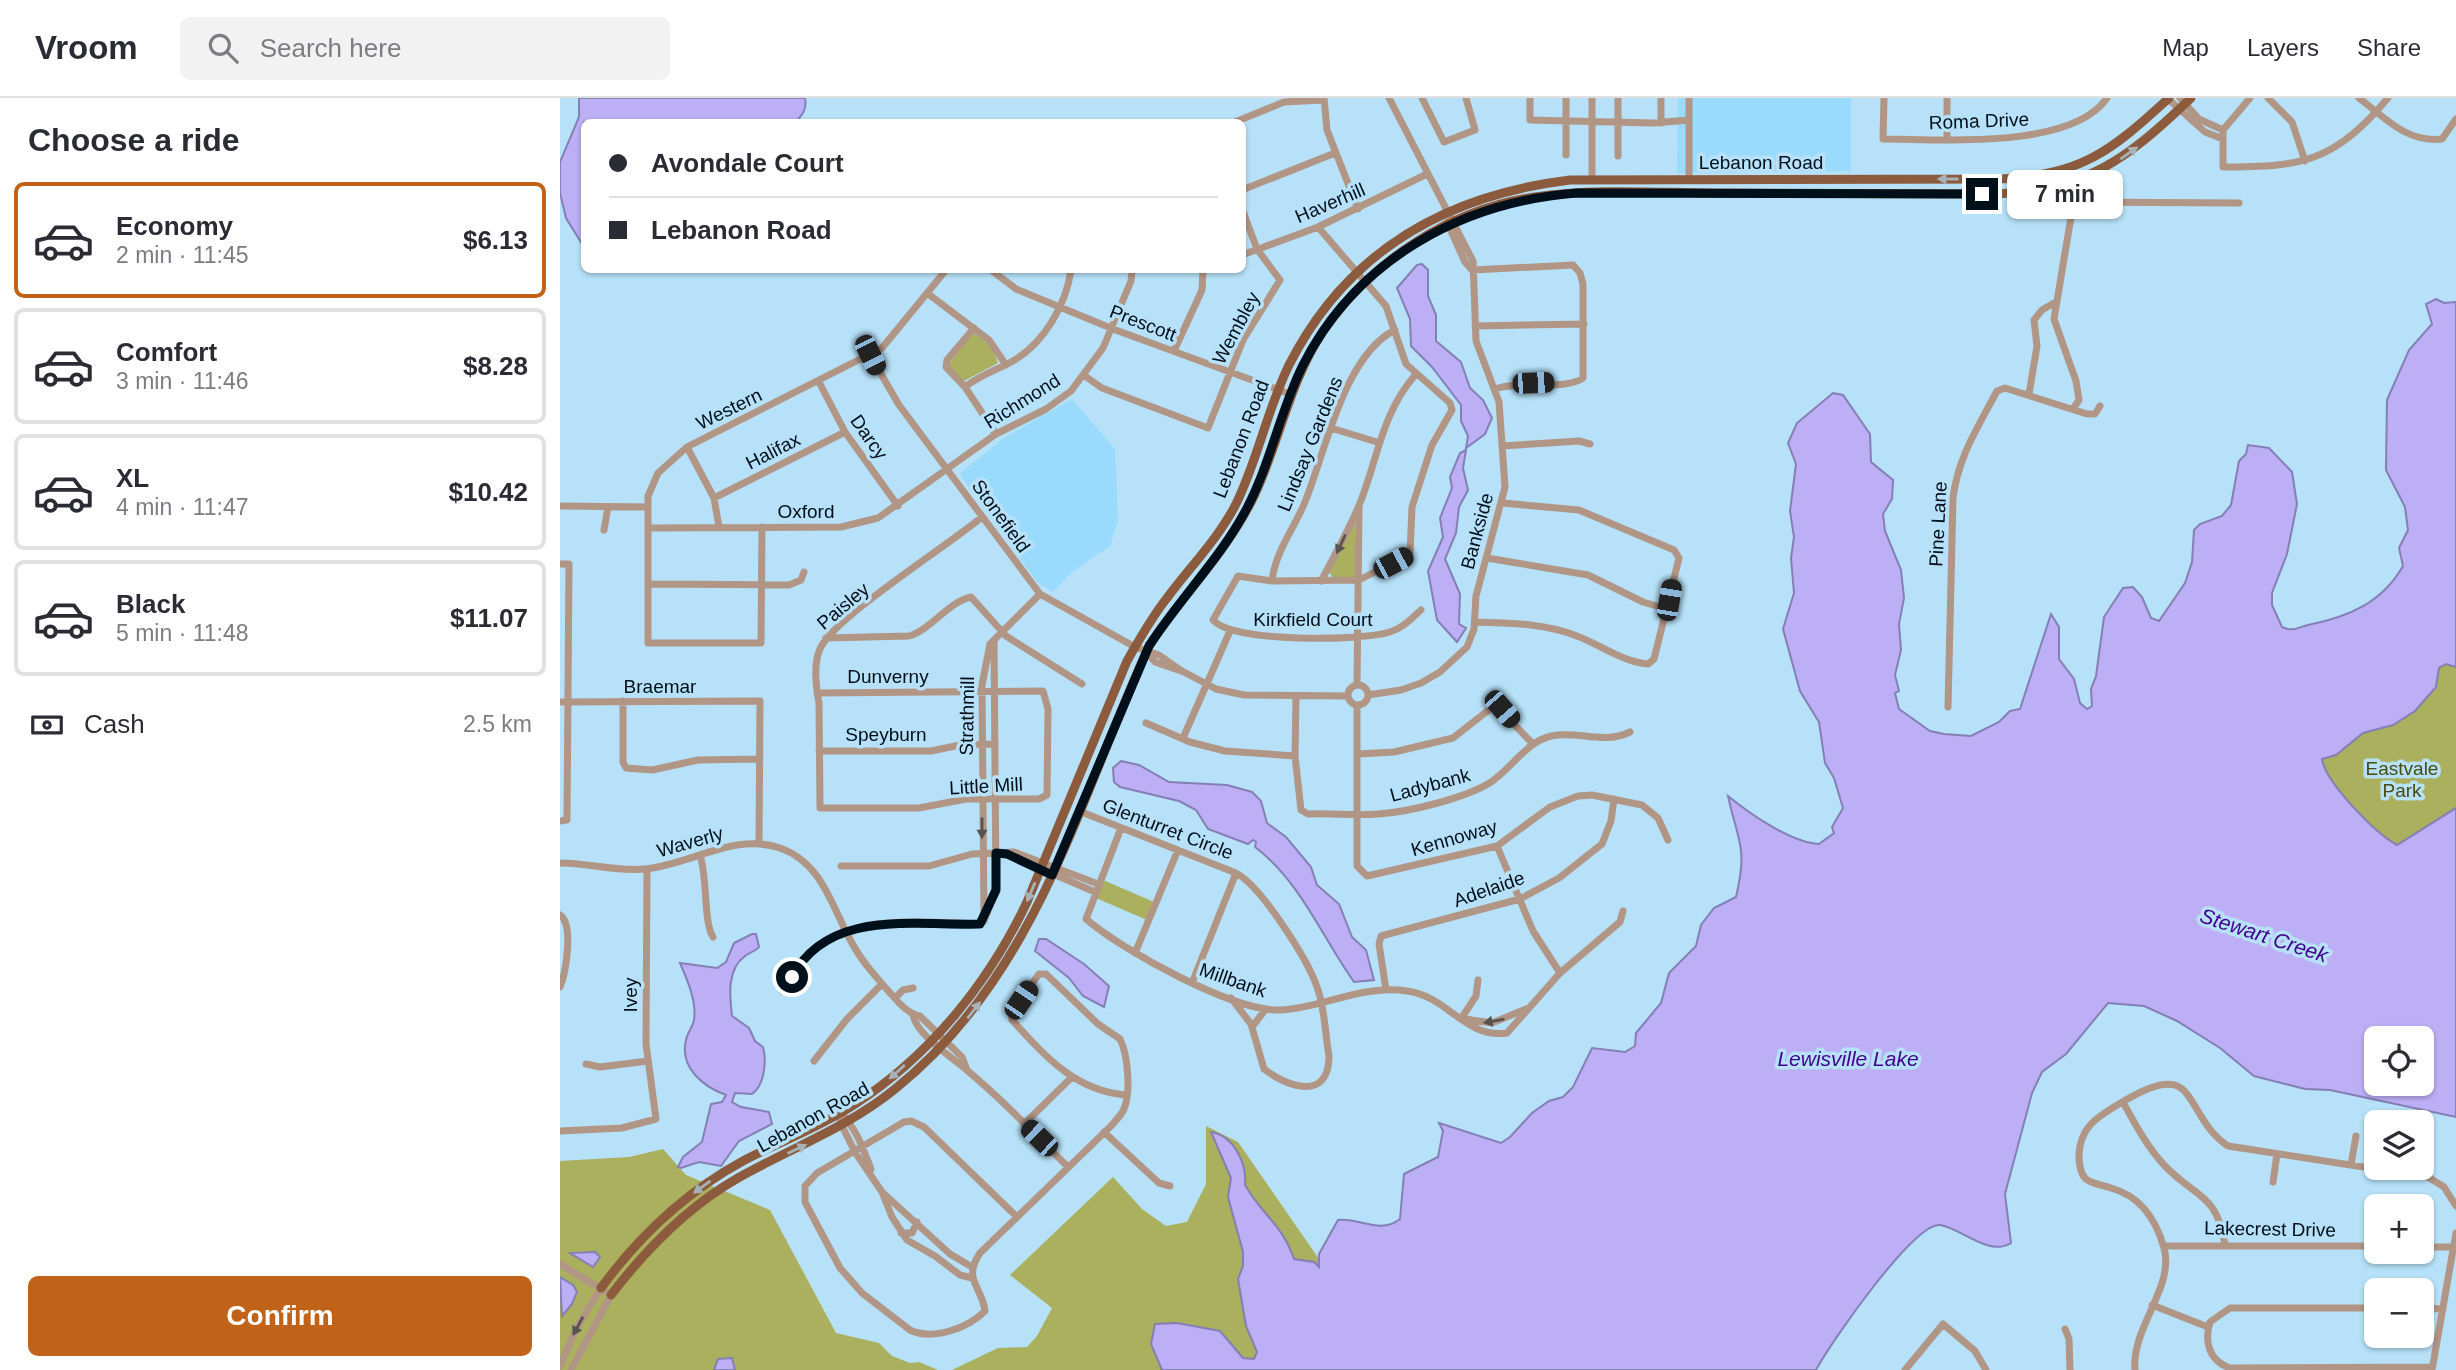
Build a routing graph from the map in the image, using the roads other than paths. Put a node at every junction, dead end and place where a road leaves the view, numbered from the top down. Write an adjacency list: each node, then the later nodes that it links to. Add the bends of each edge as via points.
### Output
1 (1422, 98): 2 (street, via 1444,142 1475,130)
2 (1466, 98)
3 (1530, 98): 24 (street, via 1530,120)
4 (1566, 98): 24 (street)
5 (1592, 98): 25 (street)
6 (1618, 98): 26 (street)
7 (1661, 98): 27 (street)
8 (1689, 98): 23 (street)
9 (1884, 98): 29 (street, Roma Drive, via 1884,139)
10 (1947, 98): 29 (street)
11 (2107, 98): 29 (street, Roma Drive, via 2095,110 2040,134)
12 (2168, 98): 19 (street); 34 (main road, Lebanon Road, via 2121,142)
13 (2250, 98): 28 (street)
14 (2268, 98): 33 (street, via 2292,122)
15 (2359, 98): 20 (street)
16 (2388, 98): 20 (street)
17 (1324, 99): 21 (street, via 1284,102); 30 (street, via 1323,113)
18 (1392, 99): 35 (street, Bankside)
19 (2184, 102): 28 (street, via 2205,132); 38 (main road, Lebanon Road, one-way to 19, via 2134,150)
20 (2376, 112): 22 (street, via 2412,136 2442,139); 33 (street, via 2341,144)
21 (1243, 119)
22 (2456, 119)
23 (1689, 120): 27 (street); 36 (street)
24 (1566, 121): 25 (street); 31 (street)
25 (1592, 123): 26 (street); 37 (street)
26 (1618, 123): 27 (street); 32 (street)
27 (1661, 123)
28 (2223, 135): 33 (street, via 2223,167 2277,167)
29 (1947, 139)
30 (1335, 153): 39 (street); 43 (street)
31 (1566, 155)
32 (1618, 156)
33 (2305, 161)
34 (2065, 171): 36 (main road, Lebanon Road, one-way to 36, via 1999,179); 38 (street)
35 (1427, 174): 43 (street, Haverhill); 44 (street, Bankside)
36 (1689, 179): 37 (main road, Lebanon Road); 40 (main road)
37 (1592, 180): 44 (main road, Lebanon Road, via 1527,186)
38 (2069, 184): 40 (main road, Lebanon Road, via 1997,194); 41 (street)
39 (1246, 188)
40 (1689, 193): 46 (main road, Lebanon Road, via 1533,197)
41 (2072, 202): 42 (street); 59 (street, via 2064,273)
42 (2239, 203)
43 (1358, 209): 47 (street, Haverhill)
44 (1446, 212): 46 (street, Bankside); 56 (main road, Lebanon Road, via 1405,234)
45 (1246, 220): 48 (street, Wembley)
46 (1451, 223): 50 (street, Bankside, via 1473,261); 57 (main road, Lebanon Road, via 1395,256)
47 (1318, 227): 48 (street, Haverhill); 56 (street)
48 (1257, 249): 49 (street, Haverhill); 69 (street, Wembley, via 1280,280)
49 (1246, 253)
50 (1472, 271): 61 (street, via 1577,266 1584,294); 62 (street, Bankside)
51 (944, 273): 58 (street, Western)
52 (995, 273): 60 (street, Prescott, via 1016,289)
53 (1070, 273): 60 (street)
54 (1131, 273): 64 (street, Richmond)
55 (1204, 273): 66 (street, via 1202,290)
56 (1357, 273): 57 (street); 75 (main road, Lebanon Road, via 1311,327)
57 (1365, 282): 65 (street, via 1387,306); 76 (main road, Lebanon Road, via 1324,330)
58 (927, 293): 63 (street); 67 (street, Western, via 891,340)
59 (2054, 303): 77 (street, via 2034,320 2037,346); 79 (street, via 2055,326 2078,393)
60 (1058, 306): 64 (street, Prescott); 68 (street, via 1043,335)
61 (1584, 324): 62 (street); 74 (street, via 1583,378)
62 (1475, 326): 74 (street, Bankside, via 1479,355)
63 (974, 328): 68 (street); 73 (street, via 945,363)
64 (1113, 329): 66 (street, Prescott); 71 (street, Richmond)
65 (1395, 330): 70 (street, via 1401,355); 80 (street, Lindsay Gardens, via 1379,339 1352,379)
66 (1174, 351): 69 (street, Prescott)
67 (870, 355): 72 (street, Western); 87 (street, Stonefield, via 898,405)
68 (1006, 365): 73 (street)
69 (1229, 372): 71 (street, Wembley, via 1208,428 1102,388); 75 (street, Prescott)
70 (1416, 374): 83 (street); 103 (street, via 1450,403 1452,410 1432,445 1412,507 1410,554)
71 (1085, 376): 82 (street, Richmond, via 1060,400)
72 (819, 382): 81 (street, Darcy); 86 (street, Western)
73 (965, 387): 82 (street)
74 (1496, 389): 85 (street, Bankside)
75 (1279, 390): 76 (street, Prescott); 119 (main road, Lebanon Road, via 1235,506)
76 (1290, 394): 120 (main road, Lebanon Road, via 1268,463 1241,520)
77 (2029, 394): 79 (street, Pine Lane); 135 (street, Pine Lane, via 2005,388 1997,391 1955,477)
78 (2100, 406): 79 (street, Pine Lane, via 2093,415)
79 (2073, 409)
80 (1331, 428): 83 (street); 104 (street, Lindsay Gardens, via 1304,503 1276,560)
81 (845, 432): 88 (street, Halifax); 91 (street, Darcy)
82 (996, 435): 87 (street, Richmond)
83 (1377, 442): 92 (street)
84 (1590, 444): 85 (street)
85 (1502, 446): 89 (street, Bankside)
86 (687, 447): 88 (street); 94 (street, Western, via 658,473)
87 (948, 472): 91 (street, Oxford); 95 (street, Stonefield)
88 (714, 498): 96 (street)
89 (1503, 503): 100 (street, Bankside); 109 (street, via 1586,512 1679,553)
90 (560, 506): 93 (street)
91 (898, 506): 97 (street, Oxford, via 858,525)
92 (1359, 506): 103 (street); 105 (street, one-way to 105)
93 (608, 507): 94 (street); 99 (street)
94 (649, 507): 98 (street, Western)
95 (982, 517): 108 (street, Stonefield); 112 (street, Paisley)
96 (719, 527): 97 (street, Oxford); 98 (street, Oxford)
97 (762, 527): 107 (street)
98 (649, 528): 106 (street, Western)
99 (604, 530)
100 (1487, 558): 109 (street, via 1588,575); 111 (street, Bankside, via 1476,596)
101 (564, 564): 131 (street)
102 (804, 572): 107 (street, via 797,583)
103 (1359, 580): 105 (street); 116 (street)
104 (1272, 581): 105 (street); 113 (street, Kirkfield Court, via 1242,576 1214,614 1217,624)
105 (1321, 581)
106 (649, 584): 107 (street); 107 (street, Western, via 648,643 761,643)
107 (761, 585)
108 (1040, 594): 114 (street, Strathmill); 119 (street, Stonefield)
109 (1667, 609): 111 (street, via 1652,663 1537,625)
110 (1421, 610): 116 (street, Kirkfield Court, via 1396,630)
111 (1475, 622): 128 (street, Bankside, via 1467,647 1434,676 1401,691)
112 (840, 625): 115 (street); 117 (street, Paisley)
113 (1230, 631): 116 (street, Kirkfield Court); 122 (street)
114 (1002, 632): 115 (street, via 969,597 918,634); 118 (street, Strathmill); 121 (street)
115 (851, 637): 117 (street)
116 (1358, 637): 123 (street)
117 (826, 638): 127 (street, Paisley, via 817,656)
118 (994, 641): 124 (street, Strathmill, via 985,656); 125 (street, Strathmill)
119 (1135, 647): 120 (street, Stonefield); 165 (main road, Lebanon Road)
120 (1146, 652): 122 (street, via 1159,654); 152 (main road, Lebanon Road)
121 (1082, 684)
122 (1205, 684): 129 (street, via 1244,695); 138 (street)
123 (1357, 685): 128 (street); 130 (street)
124 (982, 691): 125 (street, Dunverny); 127 (street, Dunverny); 139 (street, Strathmill)
125 (995, 691): 126 (street, Dunverny); 140 (street, Strathmill)
126 (1042, 691): 149 (street, Little Mill, via 1048,709 1047,795)
127 (817, 693): 142 (street, Paisley)
128 (1368, 695): 134 (street)
129 (1296, 696): 130 (street); 145 (street)
130 (1348, 696): 134 (street)
131 (569, 701): 132 (street, Braemar); 133 (street, Braemar); 144 (street)
132 (623, 701): 147 (street, Braemar, via 760,701); 147 (street, via 623,762 630,769 664,769 705,759)
133 (560, 702)
134 (1357, 705): 143 (street)
135 (1948, 707)
136 (1146, 723): 138 (street)
137 (1630, 732): 141 (street, Ladybank, via 1611,738 1562,735)
138 (1183, 738): 145 (street, via 1232,753)
139 (982, 744): 140 (street, Speyburn); 142 (street, Speyburn, via 931,751); 148 (street, Strathmill)
140 (995, 744): 149 (street, Strathmill)
141 (1533, 744): 143 (street, via 1495,705 1449,739 1384,754); 153 (street, Ladybank, via 1493,781 1475,791 1391,812)
142 (819, 751): 151 (street, Paisley)
143 (1358, 754): 153 (street)
144 (569, 755): 146 (street); 154 (street)
145 (1295, 756): 153 (street, Ladybank, via 1303,812)
146 (560, 757)
147 (760, 759): 157 (street)
148 (982, 799): 149 (street, Little Mill); 151 (street, Little Mill, via 919,808); 161 (street, Strathmill, one-way to 161)
149 (995, 799): 160 (street, Strathmill)
150 (1614, 799): 156 (street, Kennoway, via 1651,811); 158 (street, Kennoway, via 1592,795 1565,800); 170 (street, Adelaide, via 1602,844 1559,878)
151 (820, 808)
152 (1079, 811): 155 (street, Glenturret Circle); 167 (main road, Lebanon Road)
153 (1357, 814): 158 (street, Kennoway, via 1357,866 1367,876)
154 (564, 820)
155 (1121, 828): 159 (street, Glenturret Circle); 169 (street)
156 (1668, 840)
157 (759, 844): 162 (street, Waverly); 174 (street, Waverly, via 783,850 812,869)
158 (1497, 846): 170 (street)
159 (1178, 850): 168 (street, Glenturret Circle); 176 (street)
160 (996, 853): 161 (street); 165 (street, via 1022,854); 173 (street, Strathmill, via 993,903)
161 (982, 854): 164 (street, via 921,866); 173 (street, Strathmill)
162 (700, 855): 166 (street, Waverly); 175 (street, via 707,877 708,928)
163 (560, 863): 166 (street, Waverly)
164 (841, 866)
165 (1042, 866): 167 (street); 192 (main road, Lebanon Road, one-way to 192, via 993,965)
166 (647, 869): 194 (street, Ivey)
167 (1054, 871): 169 (street); 193 (main road, Lebanon Road, one-way to 167, via 1007,965)
168 (1236, 873): 179 (street); 187 (street, Glenturret Circle, via 1252,884 1285,930 1318,987)
169 (1097, 888): 176 (street, Millbank, via 1086,919)
170 (1520, 899): 177 (street, via 1532,931); 183 (street, Adelaide, via 1381,936)
171 (1623, 911): 177 (street, Millbank, via 1620,922)
172 (562, 916): 181 (street, via 567,923 566,961)
173 (984, 921): 174 (street, via 864,925)
174 (846, 932): 180 (street, Waverly); 184 (street, via 808,953)
175 (713, 937)
176 (1135, 953): 179 (street, Millbank)
177 (1560, 973): 188 (street, Millbank)
178 (1478, 980): 190 (street, via 1476,996)
179 (1192, 982): 185 (street, Millbank)
180 (882, 984): 186 (street, Waverly); 195 (street)
181 (560, 987)
182 (913, 988): 186 (street)
183 (1386, 990): 187 (street, Millbank); 190 (street, Millbank, via 1420,993)
184 (782, 991)
185 (1230, 997): 189 (street, Millbank); 191 (street, Glenturret Circle)
186 (895, 998): 192 (street, Waverly, via 920,1016)
187 (1321, 1003): 189 (street, Millbank); 191 (street, Glenturret Circle, via 1329,1066 1310,1087 1294,1087 1264,1069)
188 (1526, 1009): 190 (street, Millbank, one-way to 190, via 1492,1023); 190 (street, Millbank, via 1507,1033 1489,1036)
189 (1265, 1010): 191 (street)
190 (1461, 1018)
191 (1252, 1027)
192 (935, 1036): 193 (street, Waverly); 200 (main road, Lebanon Road, one-way to 200, via 890,1079)
193 (944, 1045): 201 (main road, Lebanon Road, via 898,1087); 202 (street, Waverly)
194 (648, 1061): 196 (street, via 600,1067); 203 (street, Ivey, via 656,1119 622,1128)
195 (814, 1061)
196 (586, 1064)
197 (1071, 1078): 198 (street, via 1094,1090); 198 (street, via 1010,1016 1041,973 1117,1035 1124,1048); 202 (street)
198 (1126, 1096): 204 (street, via 1123,1112)
199 (2123, 1102): 210 (street, via 2158,1084 2174,1085 2189,1094 2204,1125 2228,1146); 222 (street, via 2165,1165 2220,1215); 223 (street, via 2083,1131 2080,1167 2089,1181 2139,1201)
200 (839, 1112): 201 (street); 232 (main road, Lebanon Road, one-way to 232, via 709,1181 659,1221)
201 (845, 1124): 206 (street); 207 (street); 233 (main road, Lebanon Road, one-way to 201, via 654,1242 700,1203 738,1178)
202 (1024, 1124): 212 (street, Waverly)
203 (560, 1131)
204 (1104, 1132): 212 (street); 215 (street, via 1159,1183)
205 (2356, 1136): 211 (street)
206 (858, 1137): 207 (street); 208 (street)
207 (850, 1142): 209 (street)
208 (864, 1148): 209 (street); 213 (street); 218 (street, via 911,1121 924,1127)
209 (855, 1152): 213 (street); 231 (street, via 817,1173 805,1186 808,1210 845,1275 920,1335 937,1335 979,1318 985,1311 984,1300)
210 (2277, 1154): 211 (street); 214 (street)
211 (2351, 1165): 217 (street, via 2428,1177 2444,1187)
212 (1068, 1167): 218 (street)
213 (874, 1179): 216 (street)
214 (2273, 1182)
215 (1170, 1186)
216 (882, 1192): 219 (street); 220 (street)
217 (2455, 1202)
218 (1017, 1217): 230 (street)
219 (917, 1222): 220 (street, via 912,1233); 227 (street)
220 (901, 1233): 228 (street)
221 (2456, 1233): 226 (street)
222 (2225, 1245): 223 (street, Lakecrest Drive); 224 (street, Lakecrest Drive)
223 (2164, 1246): 234 (street, via 2166,1266)
224 (2364, 1246)
225 (2434, 1247): 226 (street)
226 (2454, 1247): 237 (street)
227 (947, 1252): 228 (street); 230 (street)
228 (941, 1260): 231 (street)
229 (560, 1264): 232 (street)
230 (972, 1267): 231 (street)
231 (972, 1278)
232 (601, 1288): 233 (street); 240 (street, Lebanon Road, one-way to 240)
233 (611, 1295): 242 (street, Lebanon Road)
234 (2152, 1305): 238 (street); 246 (street, via 2137,1346)
235 (2364, 1308): 238 (street, via 2230,1308 2213,1318)
236 (2434, 1309): 237 (street)
237 (2443, 1309): 241 (street)
238 (2208, 1327): 241 (street, via 2209,1351 2218,1363 2230,1368)
239 (2065, 1329): 245 (street)
240 (560, 1366)
241 (2432, 1369)
242 (571, 1370)
243 (1905, 1370): 244 (street, via 1943,1324 1975,1351)
244 (1986, 1370)
245 (2070, 1370)
246 (2135, 1370)

